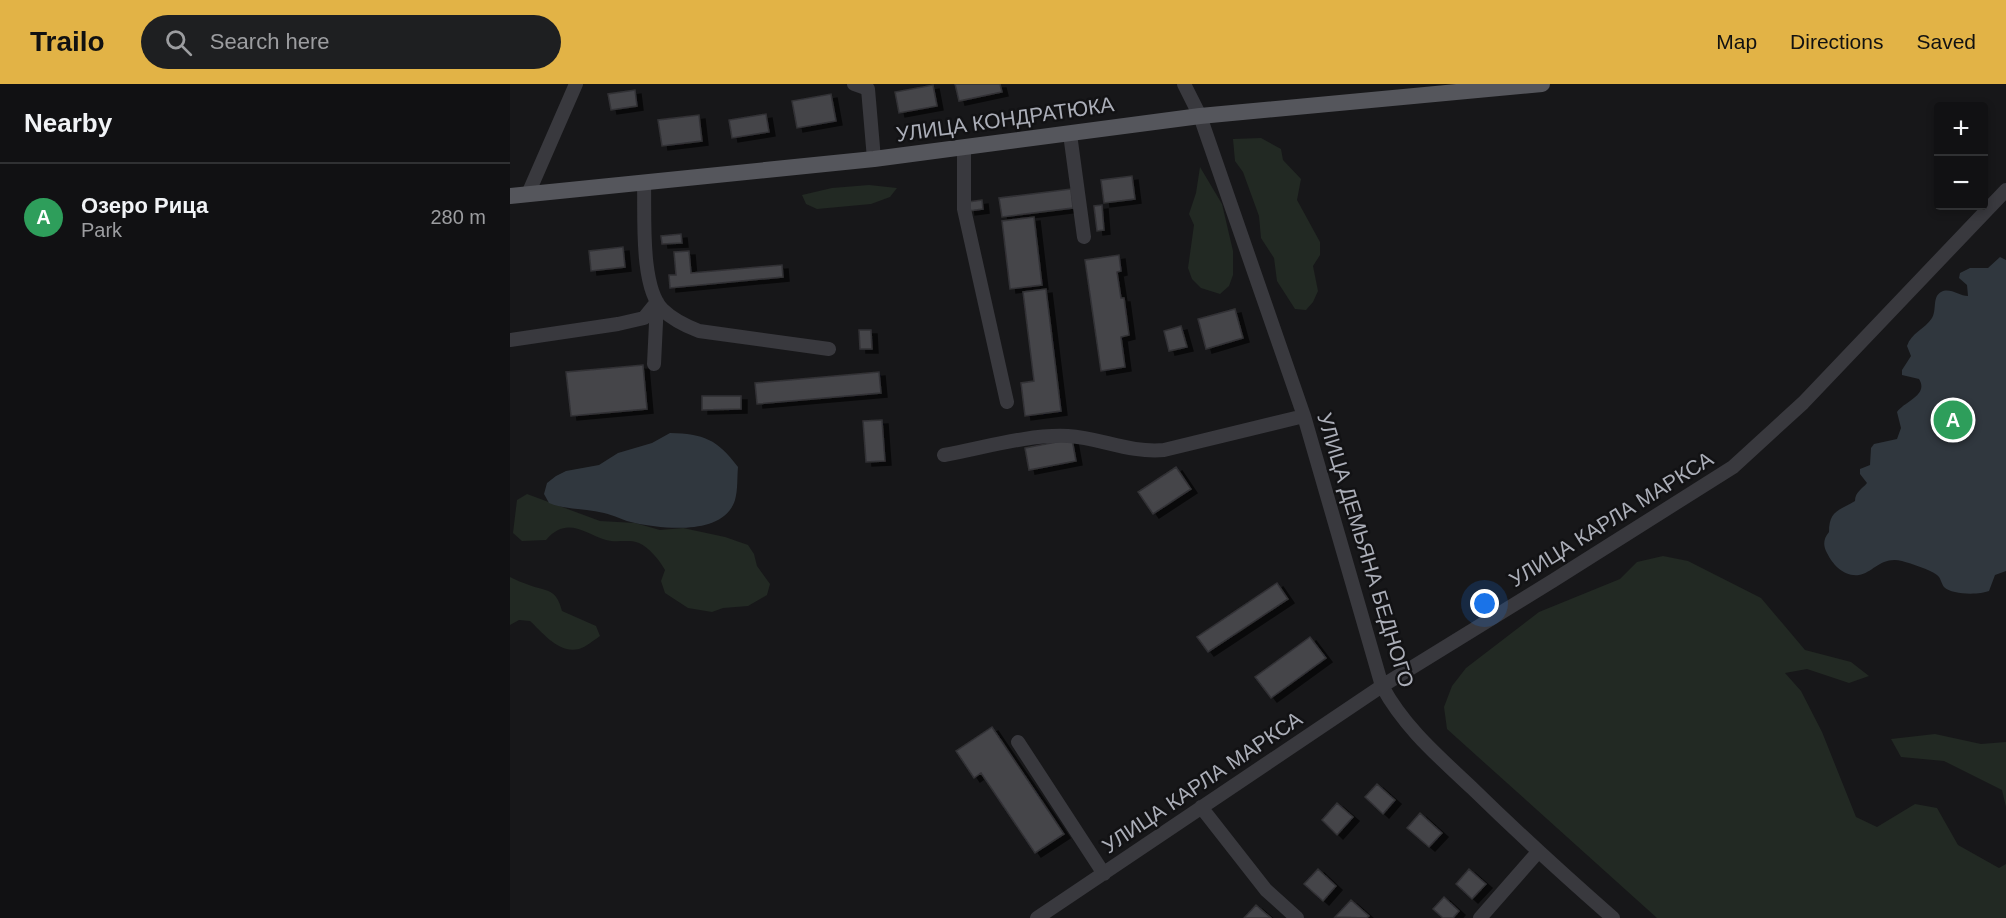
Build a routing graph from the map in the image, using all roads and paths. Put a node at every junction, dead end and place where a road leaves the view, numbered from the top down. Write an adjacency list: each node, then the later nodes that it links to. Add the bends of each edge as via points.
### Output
1 (576, 84): 11 (street)
2 (854, 84): 8 (street, via 868,89)
3 (1184, 84): 5 (street, УЛИЦА ДЕМЬЯНА БЕДНОГО)
4 (1542, 84): 5 (main road, УЛИЦА КОНДРАТЮКА)
5 (1200, 116): 6 (main road, УЛИЦА КОНДРАТЮКА); 19 (street, УЛИЦА ДЕМЬЯНА БЕДНОГО)
6 (1070, 134): 7 (main road, УЛИЦА КОНДРАТЮКА); 13 (street)
7 (963, 147): 8 (main road, УЛИЦА КОНДРАТЮКА); 18 (street, via 964,209)
8 (874, 159): 9 (main road, УЛИЦА КОНДРАТЮКА)
9 (644, 183): 11 (main road, УЛИЦА КОНДРАТЮКА); 14 (street, via 647,265 650,290)
10 (2006, 190): 21 (street, УЛИЦА КАРЛА МАРКСА, via 1803,403 1733,467)
11 (528, 194): 12 (main road, УЛИЦА КОНДРАТЮКА)
12 (510, 196)
13 (1084, 237)
14 (657, 302): 15 (street, via 644,318); 16 (street, via 681,324 699,331); 17 (street)
15 (510, 340)
16 (829, 349)
17 (654, 364)
18 (1007, 402)
19 (1304, 416): 20 (street, via 1146,452 1069,436 1041,437); 21 (street, УЛИЦА ДЕМЬЯНА БЕДНОГО)
20 (944, 455)
21 (1382, 686): 23 (street, УЛИЦА КАРЛА МАРКСА); 24 (street, УЛИЦА ДЕМЬЯНА БЕДНОГО, via 1416,735)
22 (1018, 742): 25 (street)
23 (1201, 807): 25 (street, УЛИЦА КАРЛА МАРКСА); 27 (street, via 1266,890)
24 (1538, 852): 28 (street); 29 (street, УЛИЦА ДЕМЬЯНА БЕДНОГО)
25 (1104, 874): 26 (street, УЛИЦА КАРЛА МАРКСА)
26 (1044, 916)
27 (1297, 918)
28 (1480, 918)
29 (1613, 918)

